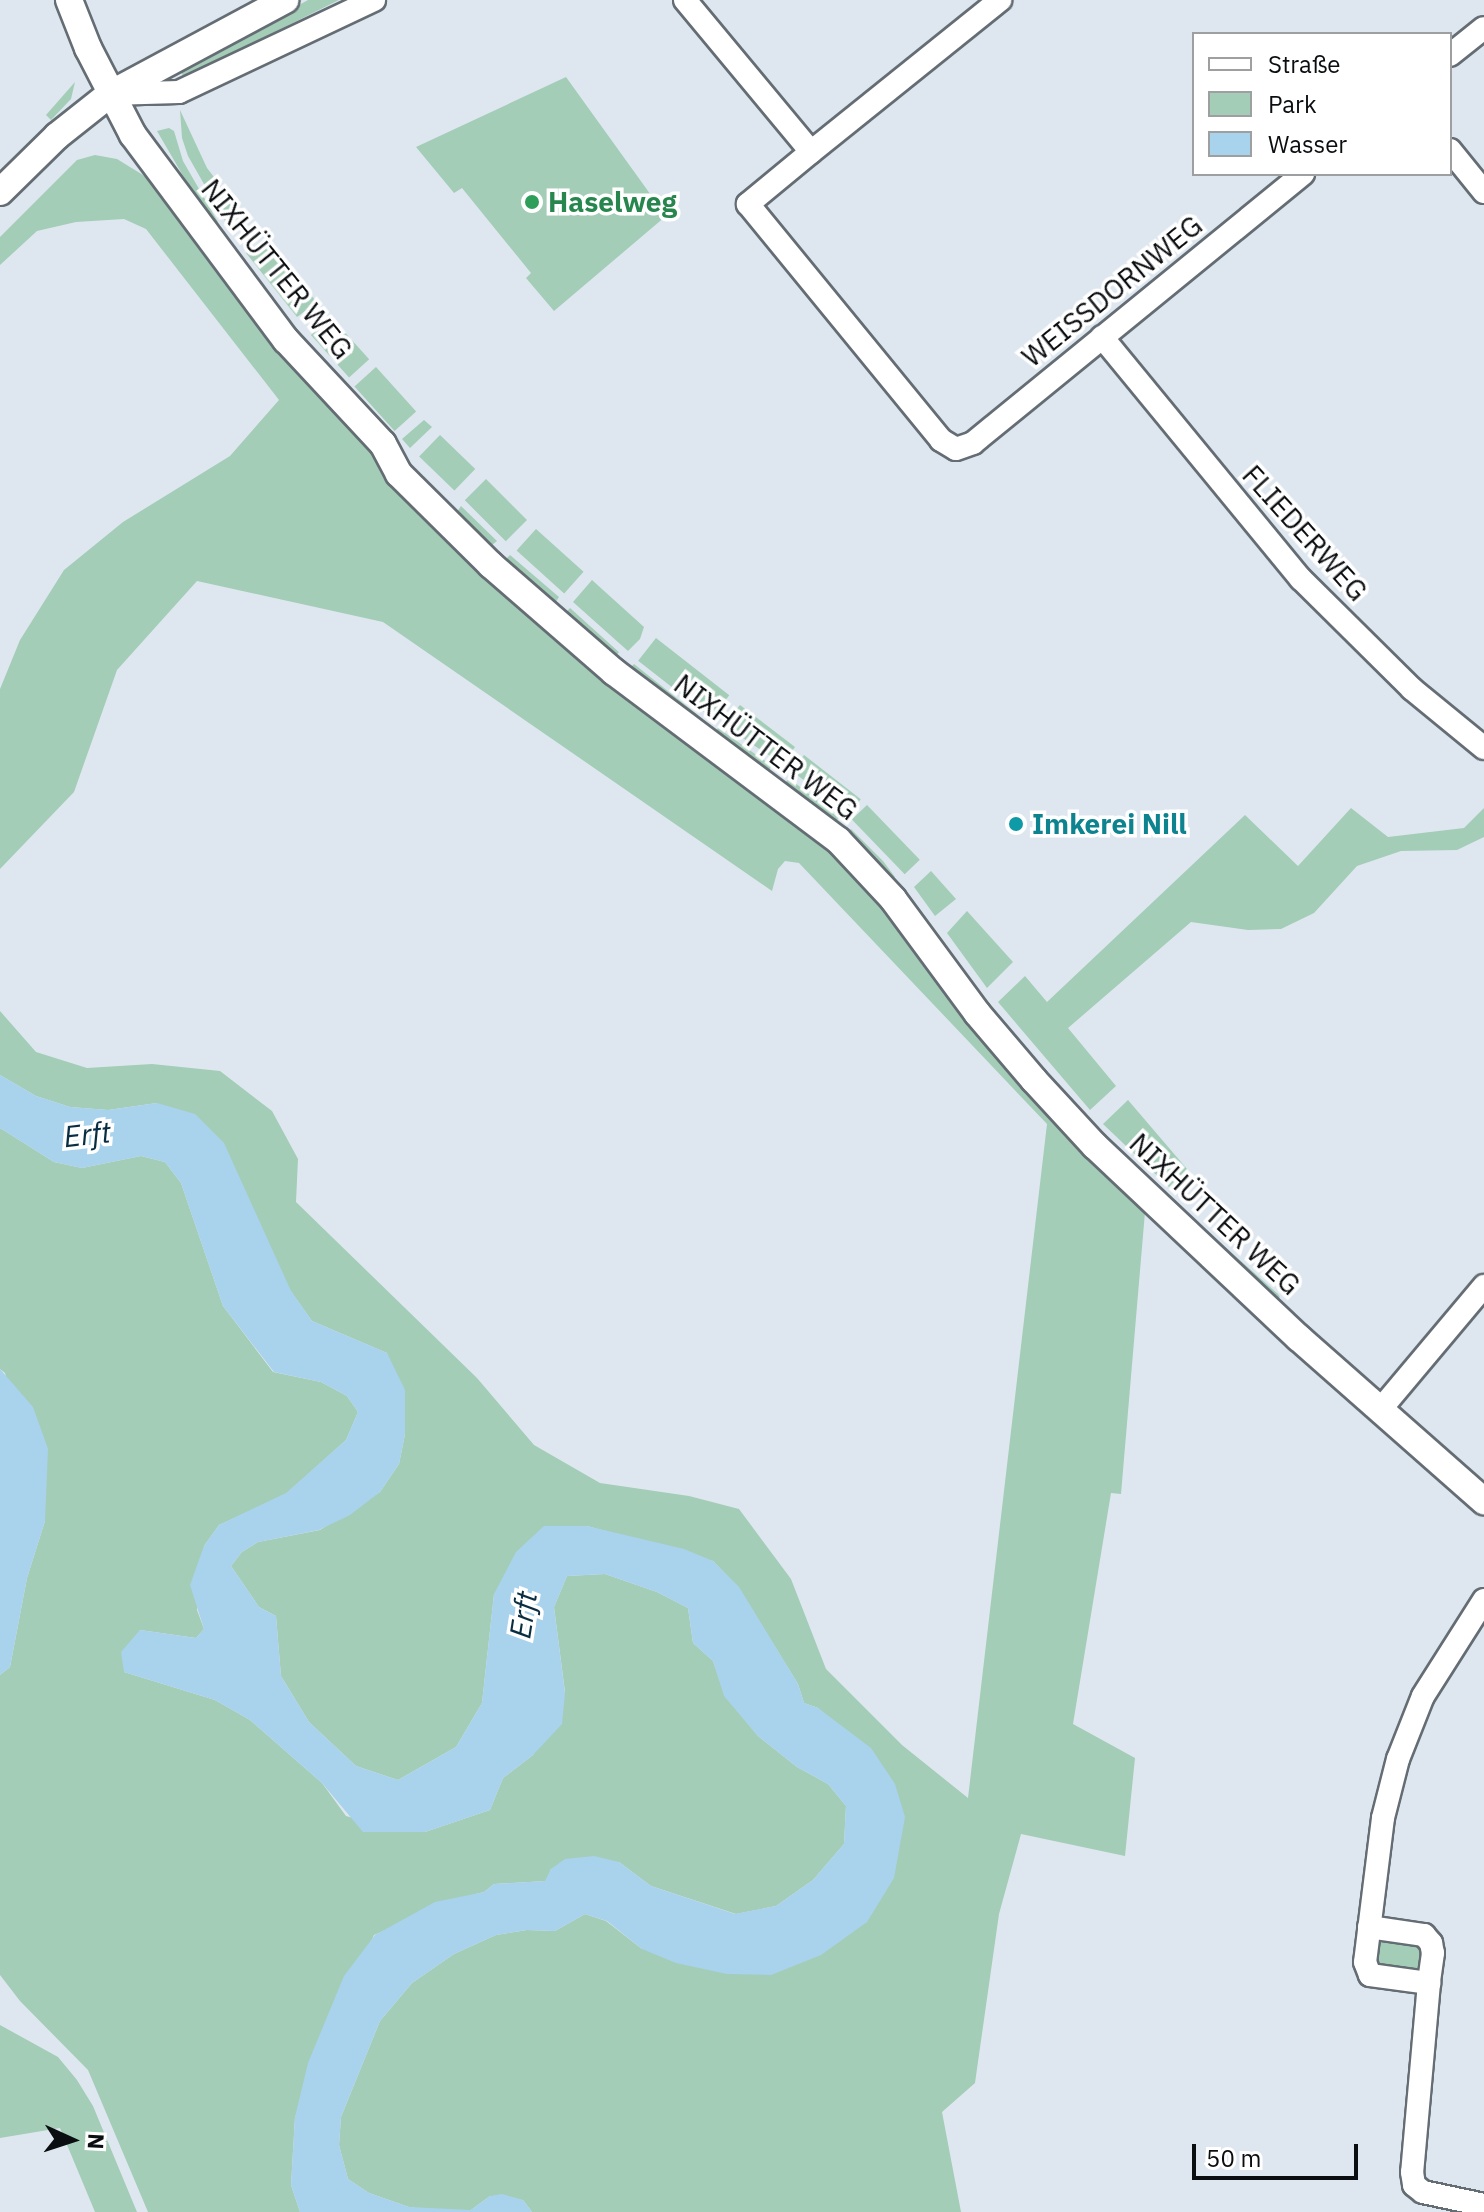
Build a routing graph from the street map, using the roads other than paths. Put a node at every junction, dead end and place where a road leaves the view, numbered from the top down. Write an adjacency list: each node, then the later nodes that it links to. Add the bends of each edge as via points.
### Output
1 (69, 0): 8 (main road, NIXHÜTTER WEG)
2 (285, 0): 8 (main road)
3 (374, 0): 8 (street, via 179,92)
4 (685, 0): 9 (street)
5 (1000, 0): 9 (street)
6 (1484, 28): 7 (street)
7 (1452, 53)
8 (110, 94): 12 (main road); 17 (main road, NIXHÜTTER WEG, via 140,145 277,328 383,444 399,474 491,565 614,672 838,840 893,899 977,1013 1095,1146)
9 (811, 152): 14 (street, WEISSDORNWEG, via 748,204 941,440 956,449 973,443)
10 (1452, 152): 13 (street)
11 (1301, 176): 14 (street, WEISSDORNWEG)
12 (0, 192)
13 (1484, 192)
14 (1102, 337): 15 (street, FLIEDERWEG, via 1291,568 1412,689)
15 (1484, 748)
16 (1484, 1286): 17 (street)
17 (1380, 1410): 18 (main road, NIXHÜTTER WEG)
18 (1484, 1501)
19 (1484, 1600): 20 (street, via 1423,1696 1398,1759 1383,1818)
20 (1369, 1927): 21 (street, via 1424,1935 1433,1953); 21 (street, via 1365,1962 1370,1975)
21 (1429, 1983): 22 (street, via 1414,2185 1423,2192)
22 (1484, 2205)

